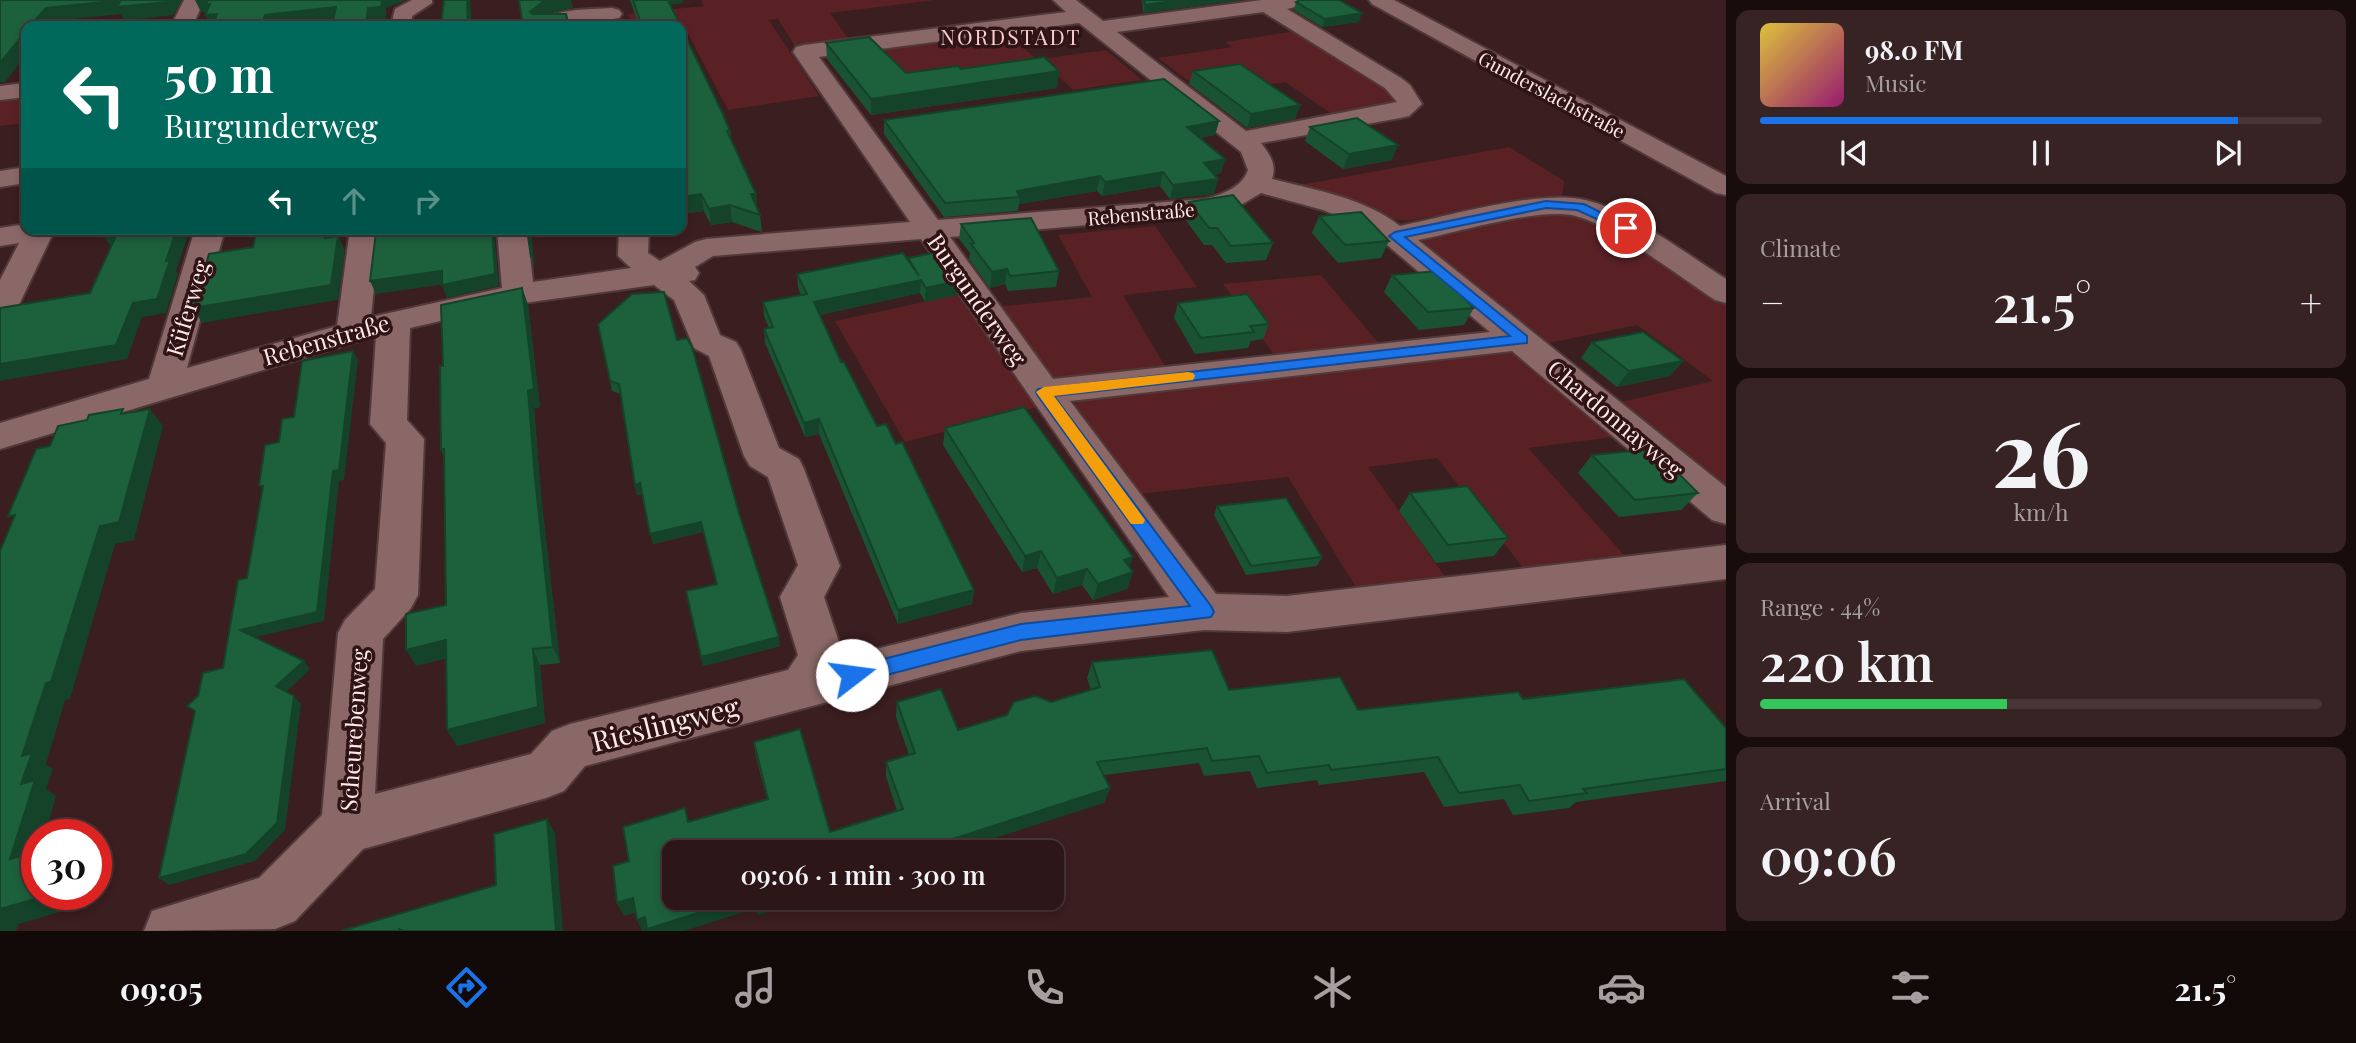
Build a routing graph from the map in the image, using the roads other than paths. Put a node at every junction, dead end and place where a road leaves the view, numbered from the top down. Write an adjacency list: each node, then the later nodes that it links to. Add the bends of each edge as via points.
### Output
1 (198, 0): 8 (street)
2 (422, 0): 9 (street, via 402,13)
3 (1063, 0): 11 (street)
4 (1305, 0): 6 (street)
5 (1379, 0): 22 (street, Gunderslachstraße)
6 (1266, 5): 11 (street); 18 (street, via 1393,83 1410,104 1400,111)
7 (612, 13): 10 (street)
8 (184, 21)
9 (401, 21)
10 (557, 21)
11 (1092, 22): 12 (street); 17 (street, Burgunderweg, via 804,52)
12 (1167, 81): 13 (street); 18 (street)
13 (1140, 85)
14 (21, 91): 15 (street)
15 (0, 93)
16 (884, 124): 17 (street)
17 (857, 128): 23 (street, Burgunderweg)
18 (1242, 139): 21 (street, via 1257,153 1262,166)
19 (21, 176): 20 (street)
20 (0, 179)
21 (1256, 183): 23 (street, Rebenstraße, via 1227,203 1205,207); 30 (street, Chardonnayweg, via 1355,212)
22 (1726, 187)
23 (929, 230): 32 (street, Rebenstraße, via 829,239 783,265); 40 (street, Burgunderweg)
24 (21, 233): 31 (street)
25 (38, 235): 35 (street)
26 (208, 235): 39 (street, Küferweg)
27 (364, 235): 37 (street)
28 (513, 235): 34 (street)
29 (634, 235): 32 (street, via 633,256)
30 (1395, 236): 33 (street, via 1546,205 1579,207 1626,228); 38 (street, Chardonnayweg)
31 (0, 237)
32 (660, 274): 34 (street, Rebenstraße); 45 (street, via 688,295 706,341 724,350 763,456 785,469 819,566 802,597 821,656)
33 (1726, 293)
34 (518, 294): 36 (street, Rebenstraße)
35 (0, 311)
36 (394, 320): 37 (street, Rebenstraße); 46 (street, Scheurebenweg, via 388,424 405,439 396,595 360,633)
37 (353, 331): 39 (street, Rebenstraße)
38 (1522, 340): 40 (street); 42 (street, Chardonnayweg)
39 (164, 387): 41 (street, Rebenstraße)
40 (1044, 392): 44 (street, Burgunderweg)
41 (4, 443)
42 (1726, 509)
43 (1726, 562): 44 (street, via 1287,614)
44 (1204, 612): 45 (street, Rieslingweg, via 1021,632)
45 (804, 688): 46 (street, Rieslingweg, via 570,747 546,774)
46 (346, 827): 47 (street, via 275,901)
47 (172, 931)

